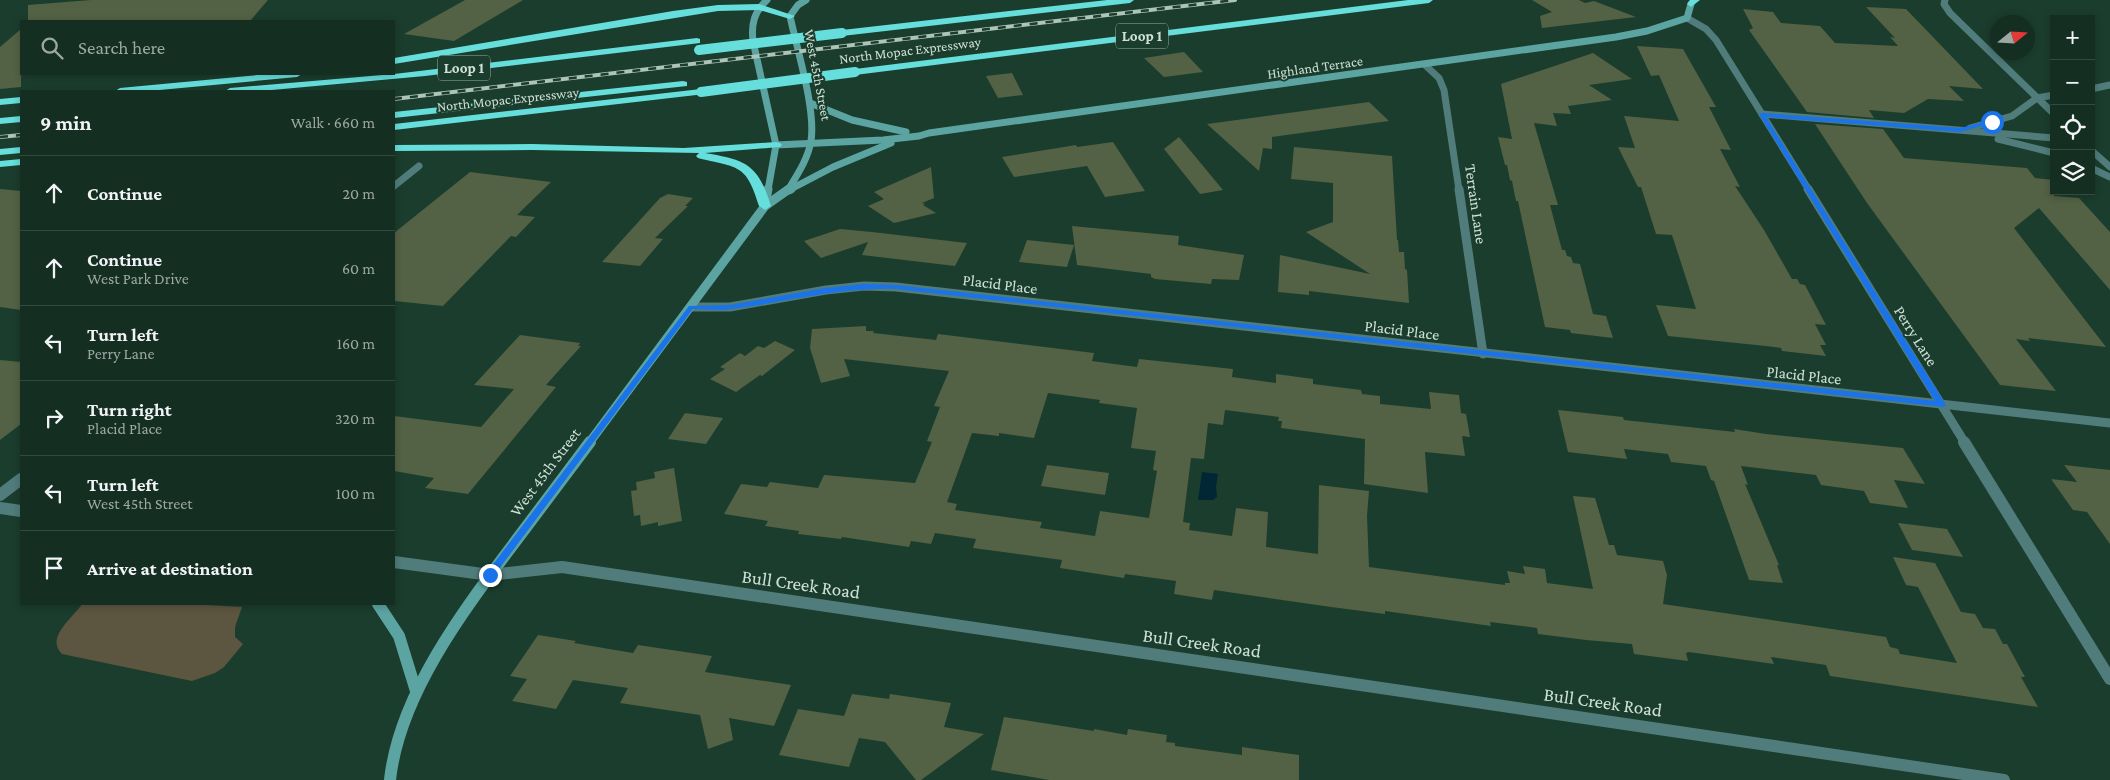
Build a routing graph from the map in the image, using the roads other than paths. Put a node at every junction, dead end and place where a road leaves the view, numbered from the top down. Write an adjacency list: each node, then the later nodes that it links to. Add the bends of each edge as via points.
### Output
1 (727, 0): 11 (highway)
2 (768, 0): 10 (main road)
3 (806, 0): 12 (main road, West 45th Street)
4 (1056, 0): 14 (highway, North Mopac Expressway)
5 (1130, 0): 14 (highway)
6 (1352, 0): 18 (highway)
7 (1429, 0): 18 (highway, North Mopac Expressway / Loop 1)
8 (1944, 0): 27 (street, via 1950,13)
9 (1694, 2): 13 (main road)
10 (759, 7): 11 (highway); 12 (highway); 43 (main road, West 45th Street, via 753,16 752,38)
11 (674, 14): 16 (highway)
12 (790, 16): 30 (main road, West 45th Street)
13 (1687, 18): 17 (main road, Highland Terrace, via 1616,37); 34 (street, Perry Lane, via 1706,29 1716,40)
14 (840, 29): 15 (highway, bridge)
15 (698, 45): 24 (highway, Loop 1); 25 (highway)
16 (395, 61)
17 (1425, 65): 40 (main road, Highland Terrace); 60 (street, Terrain Lane, via 1439,78 1444,90)
18 (854, 67): 21 (highway, North Mopac Expressway / Loop 1, bridge)
19 (287, 75): 23 (highway)
20 (2110, 86): 22 (street)
21 (700, 87): 35 (highway); 38 (highway, North Mopac Expressway / Loop 1)
22 (2095, 88)
23 (130, 90)
24 (241, 90)
25 (343, 90)
26 (2050, 96): 27 (street)
27 (2037, 98): 32 (street); 39 (street, via 2012,116)
28 (20, 100): 29 (highway)
29 (0, 102)
30 (810, 102): 40 (main road, via 852,120); 42 (main road, West 45th Street)
31 (20, 109): 33 (highway)
32 (2050, 110)
33 (0, 111)
34 (1762, 114): 39 (street); 61 (street, Perry Lane)
35 (395, 116)
36 (20, 119): 37 (highway)
37 (0, 121)
38 (395, 127)
39 (1960, 130): 41 (street); 48 (street)
40 (907, 135): 42 (main road, Highland Terrace, via 854,143); 57 (main road)
41 (2050, 138)
42 (812, 143): 43 (main road, Highland Terrace); 57 (main road, West 45th Street)
43 (776, 145): 47 (highway); 58 (main road, West 45th Street)
44 (395, 148): 47 (highway, via 532,147)
45 (20, 150): 46 (highway)
46 (0, 152)
47 (684, 152): 58 (highway, via 730,162 744,169 754,177)
48 (2050, 152)
49 (2095, 154): 53 (street)
50 (20, 162): 51 (highway)
51 (0, 164)
52 (419, 166): 56 (street)
53 (2110, 167)
54 (2095, 170): 55 (street)
55 (2110, 177)
56 (395, 185)
57 (788, 190): 58 (main road, West 45th Street)
58 (765, 206): 59 (main road, West 45th Street)
59 (691, 307): 60 (street, Placid Place, via 730,307 864,286 896,287); 68 (main road, West 45th Street)
60 (1483, 354): 61 (street, Placid Place)
61 (1941, 405): 62 (street, Placid Place); 70 (street, Perry Lane)
62 (2110, 423)
63 (20, 479): 64 (street)
64 (0, 495)
65 (0, 508): 66 (street)
66 (20, 511)
67 (395, 562): 68 (street, Bull Creek Road)
68 (490, 575): 71 (main road, West 45th Street, via 468,604); 73 (street, Bull Creek Road, via 562,568)
69 (379, 605): 71 (main road, via 399,636)
70 (2110, 679)
71 (416, 691): 72 (main road, West 45th Street, via 392,762)
72 (390, 780)
73 (2004, 780)

